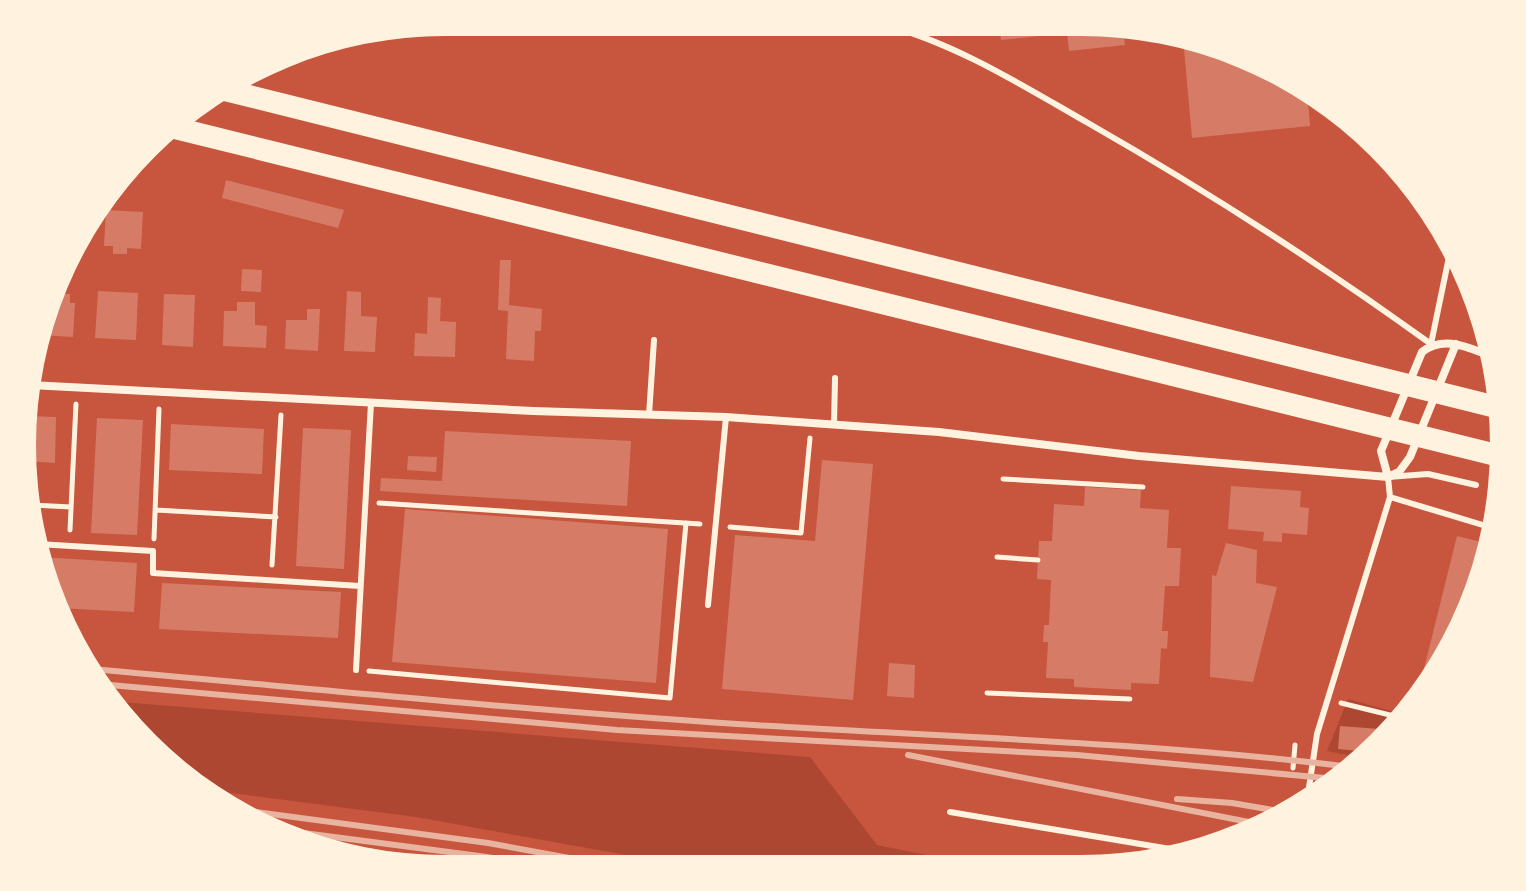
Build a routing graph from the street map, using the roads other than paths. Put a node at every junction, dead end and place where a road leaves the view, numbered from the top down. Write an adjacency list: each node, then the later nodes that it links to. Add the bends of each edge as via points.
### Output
1 (915, 36): 6 (lane, via 976,58 1168,169 1309,257)
2 (238, 93): 12 (highway)
3 (184, 130): 16 (highway)
4 (1448, 263): 6 (lane)
5 (654, 340): 13 (lane)
6 (1431, 344): 7 (street); 17 (street, via 1415,364 1381,451)
7 (1456, 344): 8 (street); 17 (street, via 1410,457)
8 (1479, 352)
9 (835, 378): 15 (lane)
10 (41, 385): 11 (street)
11 (371, 403): 13 (street); 22 (lane)
12 (1487, 405)
13 (649, 415): 14 (street)
14 (726, 417): 15 (street); 23 (lane)
15 (834, 425): 17 (street)
16 (1490, 453)
17 (1388, 477): 18 (lane, via 1428,474); 19 (lane)
18 (1476, 485)
19 (1390, 497): 20 (lane); 25 (lane, via 1317,734)
20 (1482, 525)
21 (49, 545): 22 (lane, via 153,551 153,573)
22 (360, 586): 24 (lane)
23 (708, 605)
24 (356, 670)
25 (1309, 785)
26 (950, 812): 27 (lane)
27 (1159, 847)

